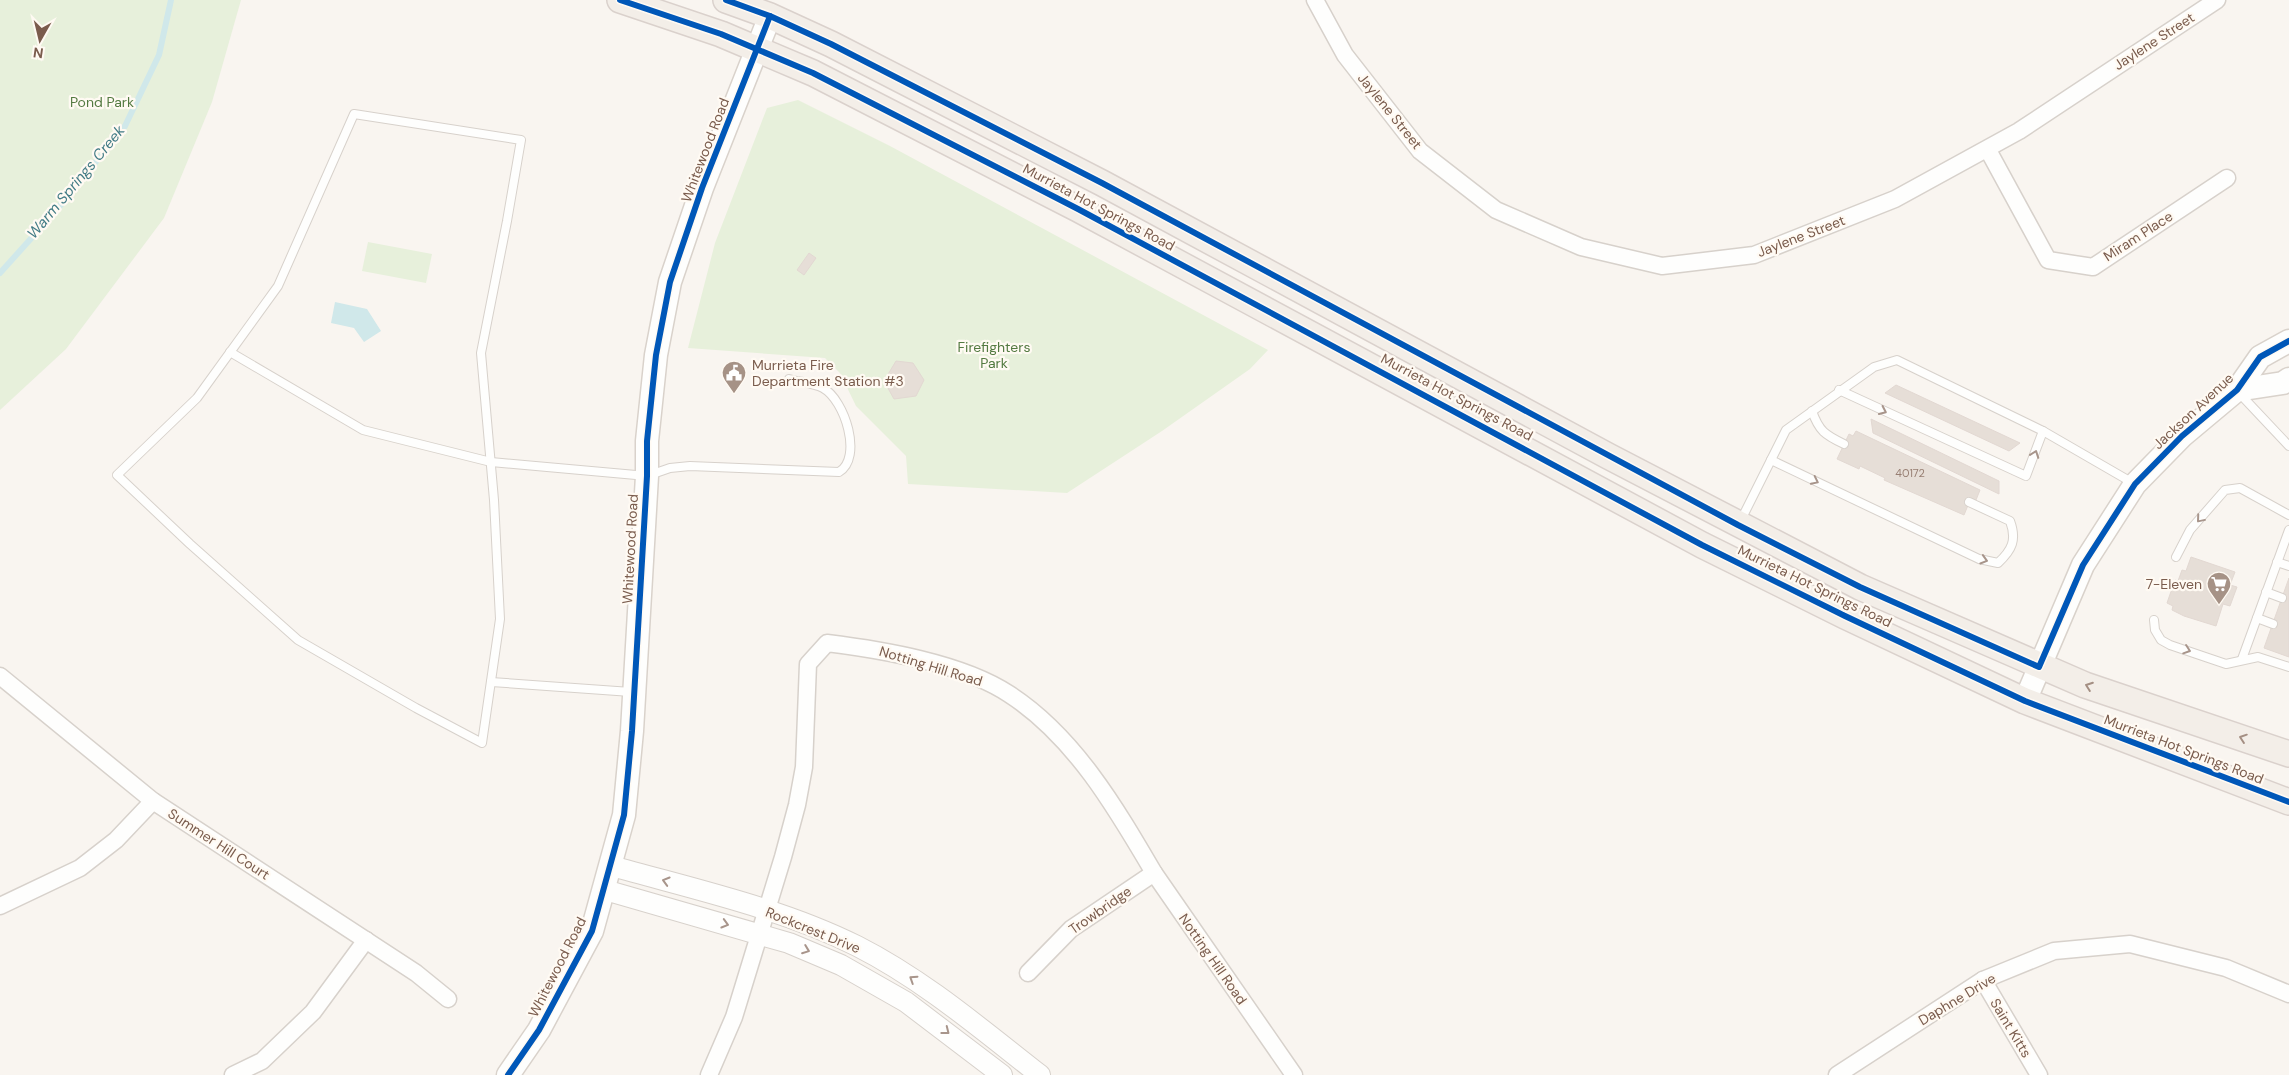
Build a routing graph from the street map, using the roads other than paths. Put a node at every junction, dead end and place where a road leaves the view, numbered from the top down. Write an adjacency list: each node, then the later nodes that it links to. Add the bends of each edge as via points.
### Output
1 (620, 0): 6 (main road, Murrieta Hot Springs Road)
2 (726, 0): 5 (main road, Murrieta Hot Springs Road)
3 (1315, 0): 7 (street, Jaylene Street, via 1345,56 1420,151 1496,210 1581,247 1662,266 1754,255 1895,198)
4 (2212, 1): 7 (street, Jaylene Street)
5 (774, 8): 6 (main road, Whitewood Road); 26 (main road, Murrieta Hot Springs Road, via 831,44 1102,183)
6 (758, 49): 20 (main road, Murrieta Hot Springs Road, via 813,73 1069,204); 22 (main road, Whitewood Road, via 702,188 670,282 656,355 647,441)
7 (1988, 150): 8 (street, Miram Place, via 2048,260 2092,267)
8 (2227, 178)
9 (2289, 342): 14 (main road, Jackson Avenue, via 2260,357)
10 (230, 352): 21 (lane, via 362,430); 21 (lane, via 278,286 354,114 520,140 481,353); 40 (lane, via 197,398 117,475 298,640 482,743)
11 (789, 379): 22 (lane, via 824,388 841,409 850,434 851,458 846,468 839,472 690,466 670,468)
12 (2289, 379): 14 (main road, Jackson Avenue)
13 (1839, 390): 15 (lane); 16 (lane, via 1874,367 1897,360); 16 (lane, one-way to 16, via 2026,476)
14 (2237, 390): 18 (lane); 23 (main road, Jackson Avenue, via 2182,436)
15 (1812, 411): 17 (lane, via 1824,434); 19 (lane, via 1786,430)
16 (2043, 431): 23 (lane)
17 (1844, 444)
18 (2289, 446)
19 (1771, 460): 24 (lane, one-way to 24, via 1979,559 1998,562 2012,545 2014,534 2010,522); 26 (lane)
20 (1550, 461): 26 (main road, via 1563,459 1573,463 1699,528 1725,534); 42 (main road, Murrieta Hot Springs Road, via 1702,545)
21 (491, 462): 22 (lane); 40 (lane, via 500,619)
22 (647, 476): 41 (main road, Whitewood Road)
23 (2135, 484): 37 (main road, Jackson Avenue, via 2083,565)
24 (1969, 502)
25 (2289, 515): 28 (lane, one-way to 28, via 2248,492 2232,488 2225,490 2190,530)
26 (1738, 525): 37 (main road, Murrieta Hot Springs Road, via 1860,587)
27 (2289, 530): 29 (lane)
28 (2176, 557)
29 (2278, 562): 30 (lane); 31 (lane)
30 (2289, 566)
31 (2266, 592): 32 (lane); 33 (lane)
32 (2282, 598)
33 (2257, 618): 35 (lane); 36 (lane)
34 (2154, 620): 36 (lane, one-way to 36, via 2161,640 2170,644 2226,664)
35 (2273, 624)
36 (2242, 659): 38 (lane, via 2258,657)
37 (2039, 666): 42 (main road, Jackson Avenue); 43 (main road, Murrieta Hot Springs Road, one-way to 37, via 2085,685)
38 (2289, 667)
39 (0, 676): 44 (street, Summer Hill Court)
40 (491, 682): 41 (lane)
41 (634, 692): 46 (main road, Whitewood Road, via 624,815)
42 (2025, 701): 45 (main road, Murrieta Hot Springs Road)
43 (2289, 754)
44 (153, 801): 49 (street, via 116,840 80,868); 52 (street, Summer Hill Court)
45 (2289, 802)
46 (612, 866): 48 (main road, Whitewood Road); 50 (street, Rockcrest Drive, one-way to 46)
47 (1154, 873): 50 (street, Notting Hill Road, via 1096,782 1067,745 1036,714 1008,694 973,676 885,650 828,643 808,664 804,767 798,805); 53 (street, Trowbridge, via 1071,929); 62 (street, Notting Hill Road)
48 (605, 890): 51 (street, Rockcrest Drive, one-way to 51); 59 (main road, Whitewood Road, via 592,931 573,970 539,1030)
49 (0, 906)
50 (767, 912): 51 (street, Notting Hill Road); 57 (street, Rockcrest Drive, one-way to 50, via 937,996 880,959 823,931)
51 (760, 934): 60 (street, Notting Hill Road, via 734,1017); 61 (street, Rockcrest Drive, one-way to 61, via 814,952 877,984)
52 (366, 940): 56 (street, Summer Hill Court); 58 (street, via 313,1012 262,1061)
53 (1028, 972)
54 (1983, 980): 55 (street, Daphne Drive, via 2054,951 2130,944 2226,968); 63 (street, Daphne Drive); 64 (street, Saint Kitts)
55 (2289, 994)
56 (448, 999)
57 (1036, 1074)
58 (234, 1075)
59 (508, 1075)
60 (709, 1075)
61 (1002, 1075)
62 (1294, 1075)
63 (1837, 1075)
64 (2039, 1075)

